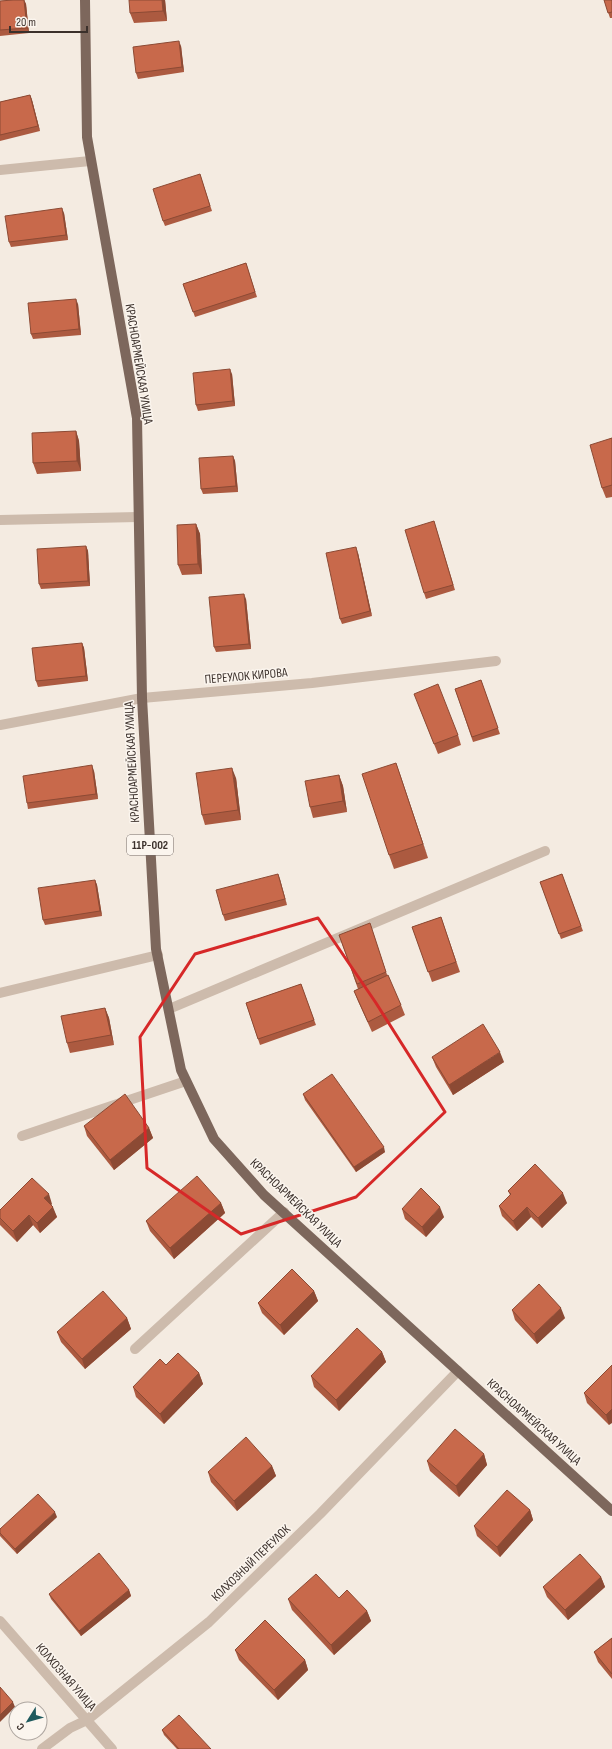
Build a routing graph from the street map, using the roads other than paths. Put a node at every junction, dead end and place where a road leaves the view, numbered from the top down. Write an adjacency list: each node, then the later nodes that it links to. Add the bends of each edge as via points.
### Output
1 (85, 0): 2 (main road, КРАСНОАРМЕЙСКАЯ УЛИЦА / 11Р-002, via 87,137)
2 (90, 160): 3 (street); 4 (main road, КРАСНОАРМЕЙСКАЯ УЛИЦА / 11Р-002, via 137,418)
3 (0, 170)
4 (138, 517): 5 (street); 7 (main road, КРАСНОАРМЕЙСКАЯ УЛИЦА / 11Р-002)
5 (0, 520)
6 (496, 661): 7 (street, ПЕРЕУЛОК КИРОВА, via 312,683)
7 (142, 698): 8 (street, ПЕРЕУЛОК КИРОВА); 10 (main road, КРАСНОАРМЕЙСКАЯ УЛИЦА / 11Р-002)
8 (0, 725)
9 (545, 851): 12 (street)
10 (158, 955): 11 (street); 12 (main road, КРАСНОАРМЕЙСКАЯ УЛИЦА / 11Р-002)
11 (0, 993)
12 (168, 1009): 13 (main road, КРАСНОАРМЕЙСКАЯ УЛИЦА / 11Р-002, via 181,1070)
13 (186, 1081): 14 (street); 15 (main road, КРАСНОАРМЕЙСКАЯ УЛИЦА / 11Р-002, via 214,1139 264,1195)
14 (22, 1136)
15 (284, 1212): 16 (street); 17 (main road, КРАСНОАРМЕЙСКАЯ УЛИЦА / 11Р-002)
16 (135, 1349)
17 (458, 1371): 18 (main road, КРАСНОАРМЕЙСКАЯ УЛИЦА / 11Р-002); 20 (street, КОЛХОЗНЫЙ ПЕРЕУЛОК, via 320,1514 209,1622)
18 (612, 1511)
19 (0, 1621): 20 (street, КОЛХОЗНАЯ УЛИЦА)
20 (87, 1720): 21 (street, КОЛХОЗНЫЙ ПЕРЕУЛОК, via 70,1728); 22 (street, КОЛХОЗНАЯ УЛИЦА)
21 (42, 1749)
22 (112, 1749)

